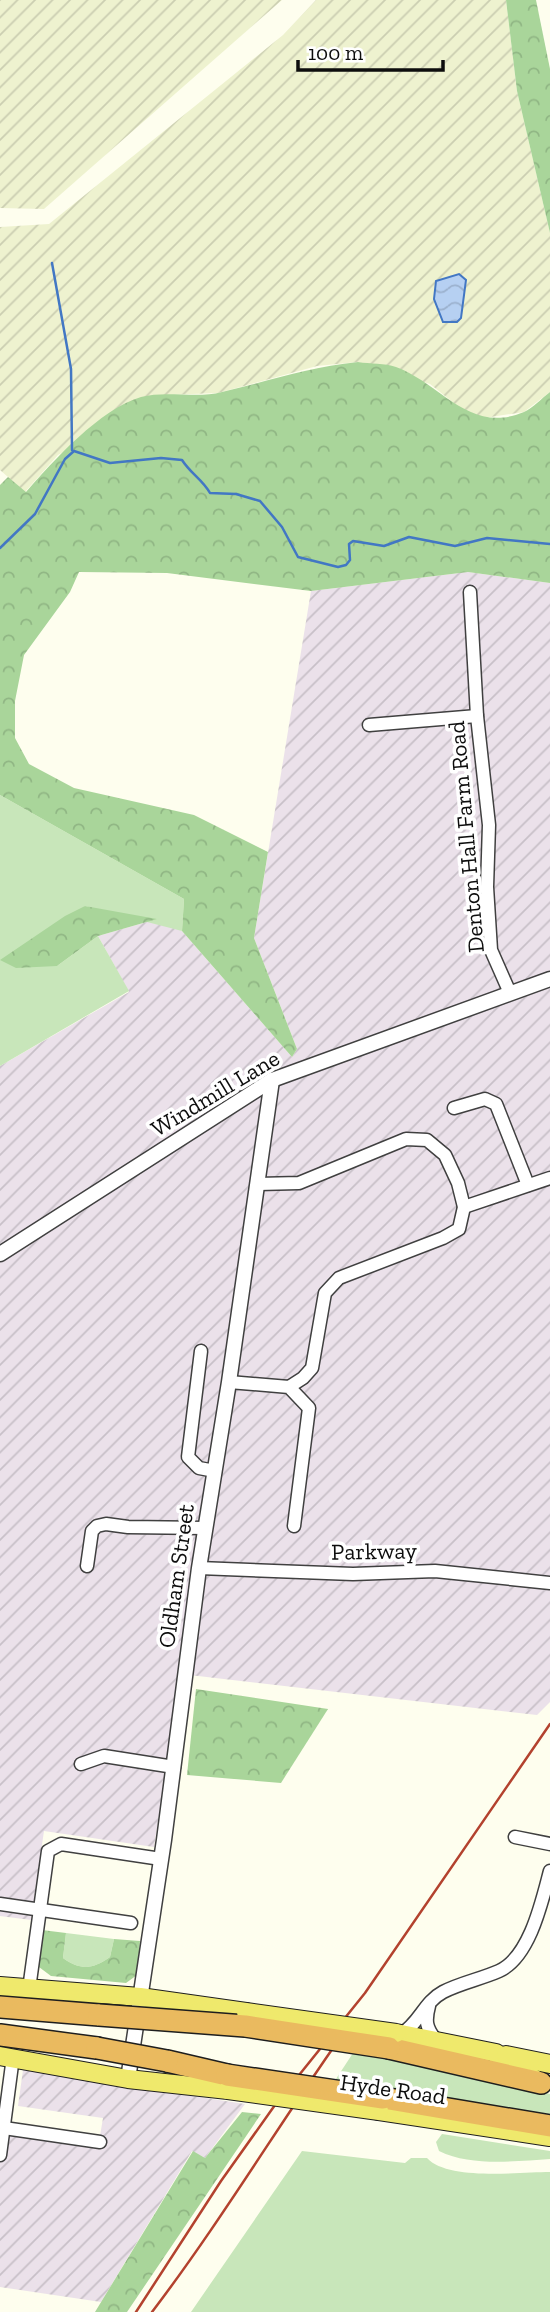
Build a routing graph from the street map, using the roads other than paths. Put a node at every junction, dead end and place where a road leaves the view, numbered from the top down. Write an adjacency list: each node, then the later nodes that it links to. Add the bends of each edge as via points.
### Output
1 (470, 592): 2 (street, Denton Hall Farm Road)
2 (477, 716): 3 (street); 5 (street, Denton Hall Farm Road, via 489,825 491,950)
3 (369, 725)
4 (550, 979): 5 (street, Windmill Lane)
5 (510, 993): 6 (street, Windmill Lane)
6 (272, 1080): 9 (street, Oldham Street); 12 (street, Windmill Lane)
7 (454, 1108): 10 (street, via 485,1099 496,1104)
8 (550, 1178): 10 (street)
9 (258, 1184): 11 (street, via 299,1183 406,1139 427,1140 445,1155); 14 (street, Oldham Street)
10 (528, 1185): 11 (street)
11 (464, 1207): 15 (street, via 458,1229 443,1238 339,1278 325,1293 312,1368)
12 (0, 1254)
13 (201, 1351): 16 (street, via 188,1457 199,1468)
14 (229, 1382): 15 (street); 16 (street, Oldham Street)
15 (289, 1387): 17 (street, via 309,1408)
16 (215, 1471): 18 (street, Oldham Street)
17 (294, 1525)
18 (205, 1528): 19 (street, via 106,1524 92,1531); 20 (street, Oldham Street)
19 (87, 1566)
20 (198, 1568): 21 (street, Parkway, via 352,1574 435,1571); 23 (street, Oldham Street)
21 (550, 1583)
22 (81, 1764): 23 (street, via 104,1756)
23 (174, 1767): 26 (street, Oldham Street)
24 (515, 1837): 25 (street)
25 (550, 1844)
26 (161, 1859): 29 (street, via 61,1844 48,1851); 33 (street, Oldham Street)
27 (550, 1871): 34 (street, via 534,1926 509,1965)
28 (0, 1904): 29 (street)
29 (38, 1909): 30 (street); 32 (street)
30 (131, 1923)
31 (0, 1986): 32 (main road)
32 (29, 1989): 33 (main road)
33 (139, 1997): 37 (main road, bridge); 41 (street, Oldham Street)
34 (429, 2003): 37 (street, via 410,2028); 38 (street, via 425,2021)
35 (0, 2007): 37 (highway, bridge)
36 (0, 2035): 42 (highway, bridge, via 97,2048)
37 (395, 2038): 38 (main road); 40 (highway)
38 (436, 2040): 40 (main road, via 496,2053)
39 (6, 2056): 41 (main road, Hyde Road); 43 (street)
40 (545, 2073)
41 (128, 2079): 42 (main road, Hyde Road, bridge)
42 (381, 2105): 44 (highway); 45 (main road, Hyde Road)
43 (3, 2124): 46 (street); 47 (street)
44 (550, 2126)
45 (550, 2137)
46 (100, 2142)
47 (0, 2155)

